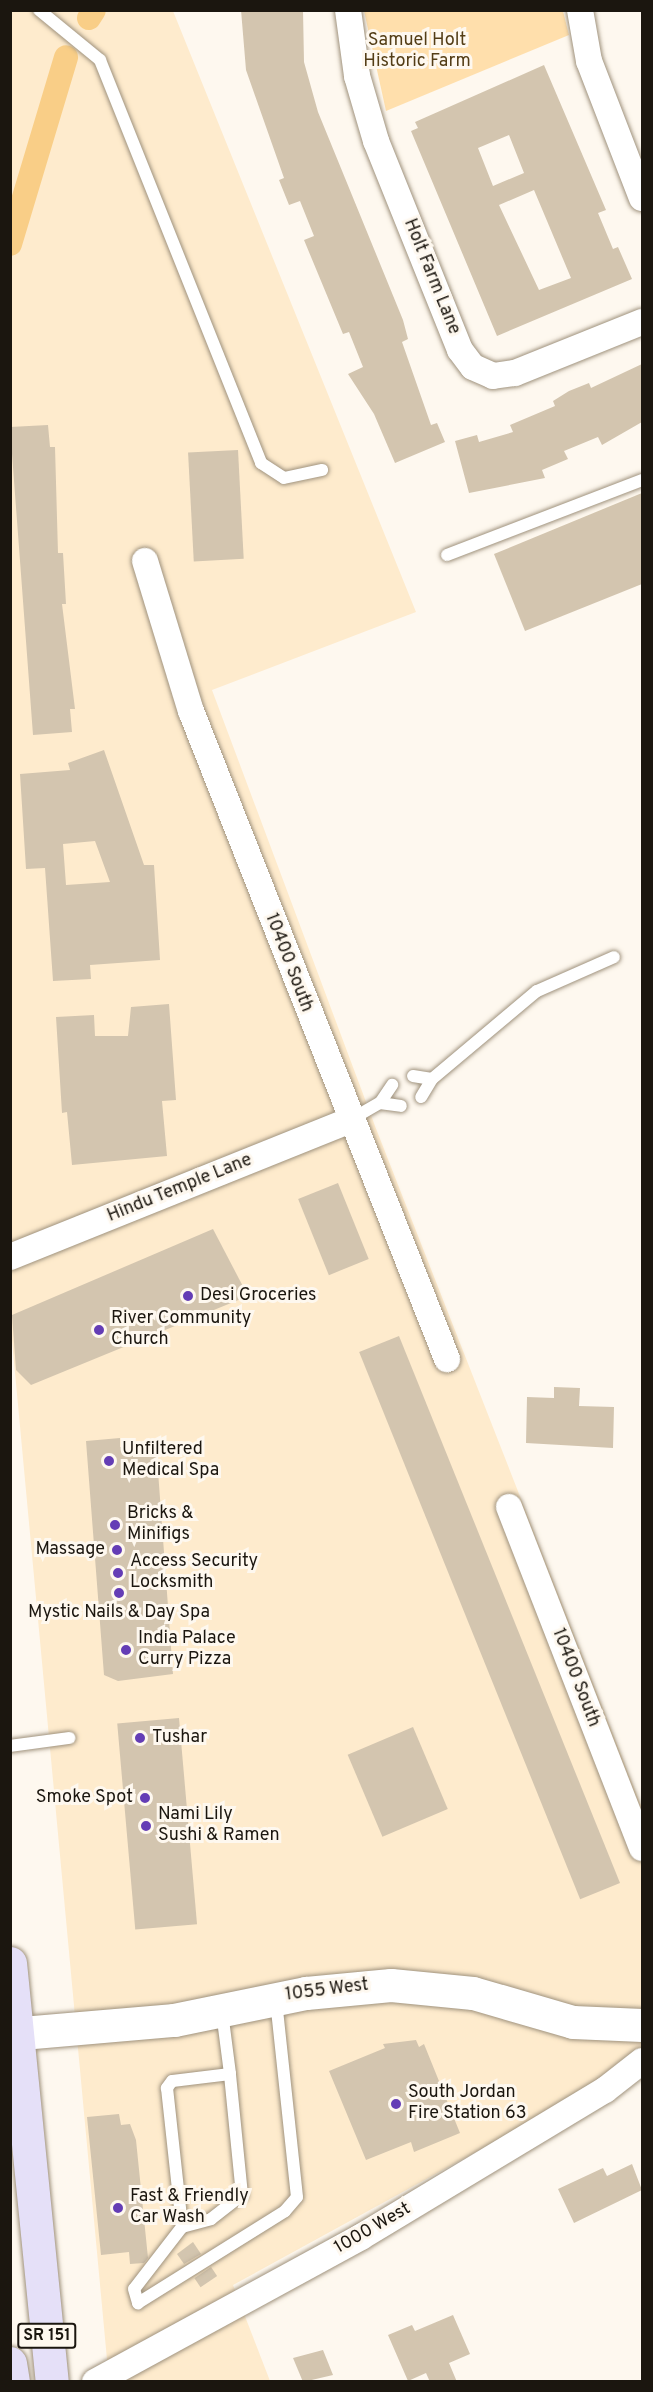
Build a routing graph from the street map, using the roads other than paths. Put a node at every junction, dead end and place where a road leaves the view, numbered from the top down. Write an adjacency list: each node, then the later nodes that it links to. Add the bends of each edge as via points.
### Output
1 (39, 10): 6 (lane, via 100,60 261,463 284,478)
2 (348, 10): 5 (street, Holt Farm Lane, via 370,123 460,350 473,367 493,376 515,373)
3 (580, 10): 4 (street, via 589,61)
4 (642, 198)
5 (642, 322)
6 (322, 470)
7 (642, 480): 8 (lane)
8 (447, 555)
9 (145, 561): 17 (street, 10400 South, via 182,687)
10 (614, 957): 12 (lane, via 537,991)
11 (413, 1076): 12 (lane)
12 (432, 1079): 14 (lane)
13 (393, 1085): 15 (lane)
14 (421, 1097)
15 (381, 1103): 16 (lane); 17 (lane)
16 (401, 1106)
17 (349, 1121): 18 (street, Hindu Temple Lane); 19 (street, 10400 South)
18 (10, 1257)
19 (447, 1359)
20 (509, 1507): 23 (street, 10400 South)
21 (69, 1738): 22 (lane)
22 (10, 1746)
23 (642, 1848)
24 (10, 1963): 28 (main road, SR 151)
25 (276, 1998): 26 (street, 1055 West); 27 (street, 1055 West, via 348,1987 433,1986 573,2022); 31 (lane, via 297,2197 272,2220 135,2301 134,2289)
26 (222, 2011): 28 (street, 1055 West, via 135,2025); 30 (lane)
27 (642, 2025)
28 (14, 2034): 34 (main road, SR 151)
29 (642, 2061): 35 (street, 1000 West, via 605,2090 370,2231)
30 (230, 2074): 31 (lane, via 241,2200 211,2219); 31 (lane, via 172,2081 167,2088)
31 (182, 2227)
32 (10, 2363): 33 (main road, SR 151)
33 (13, 2382)
34 (52, 2382)
35 (95, 2382)

